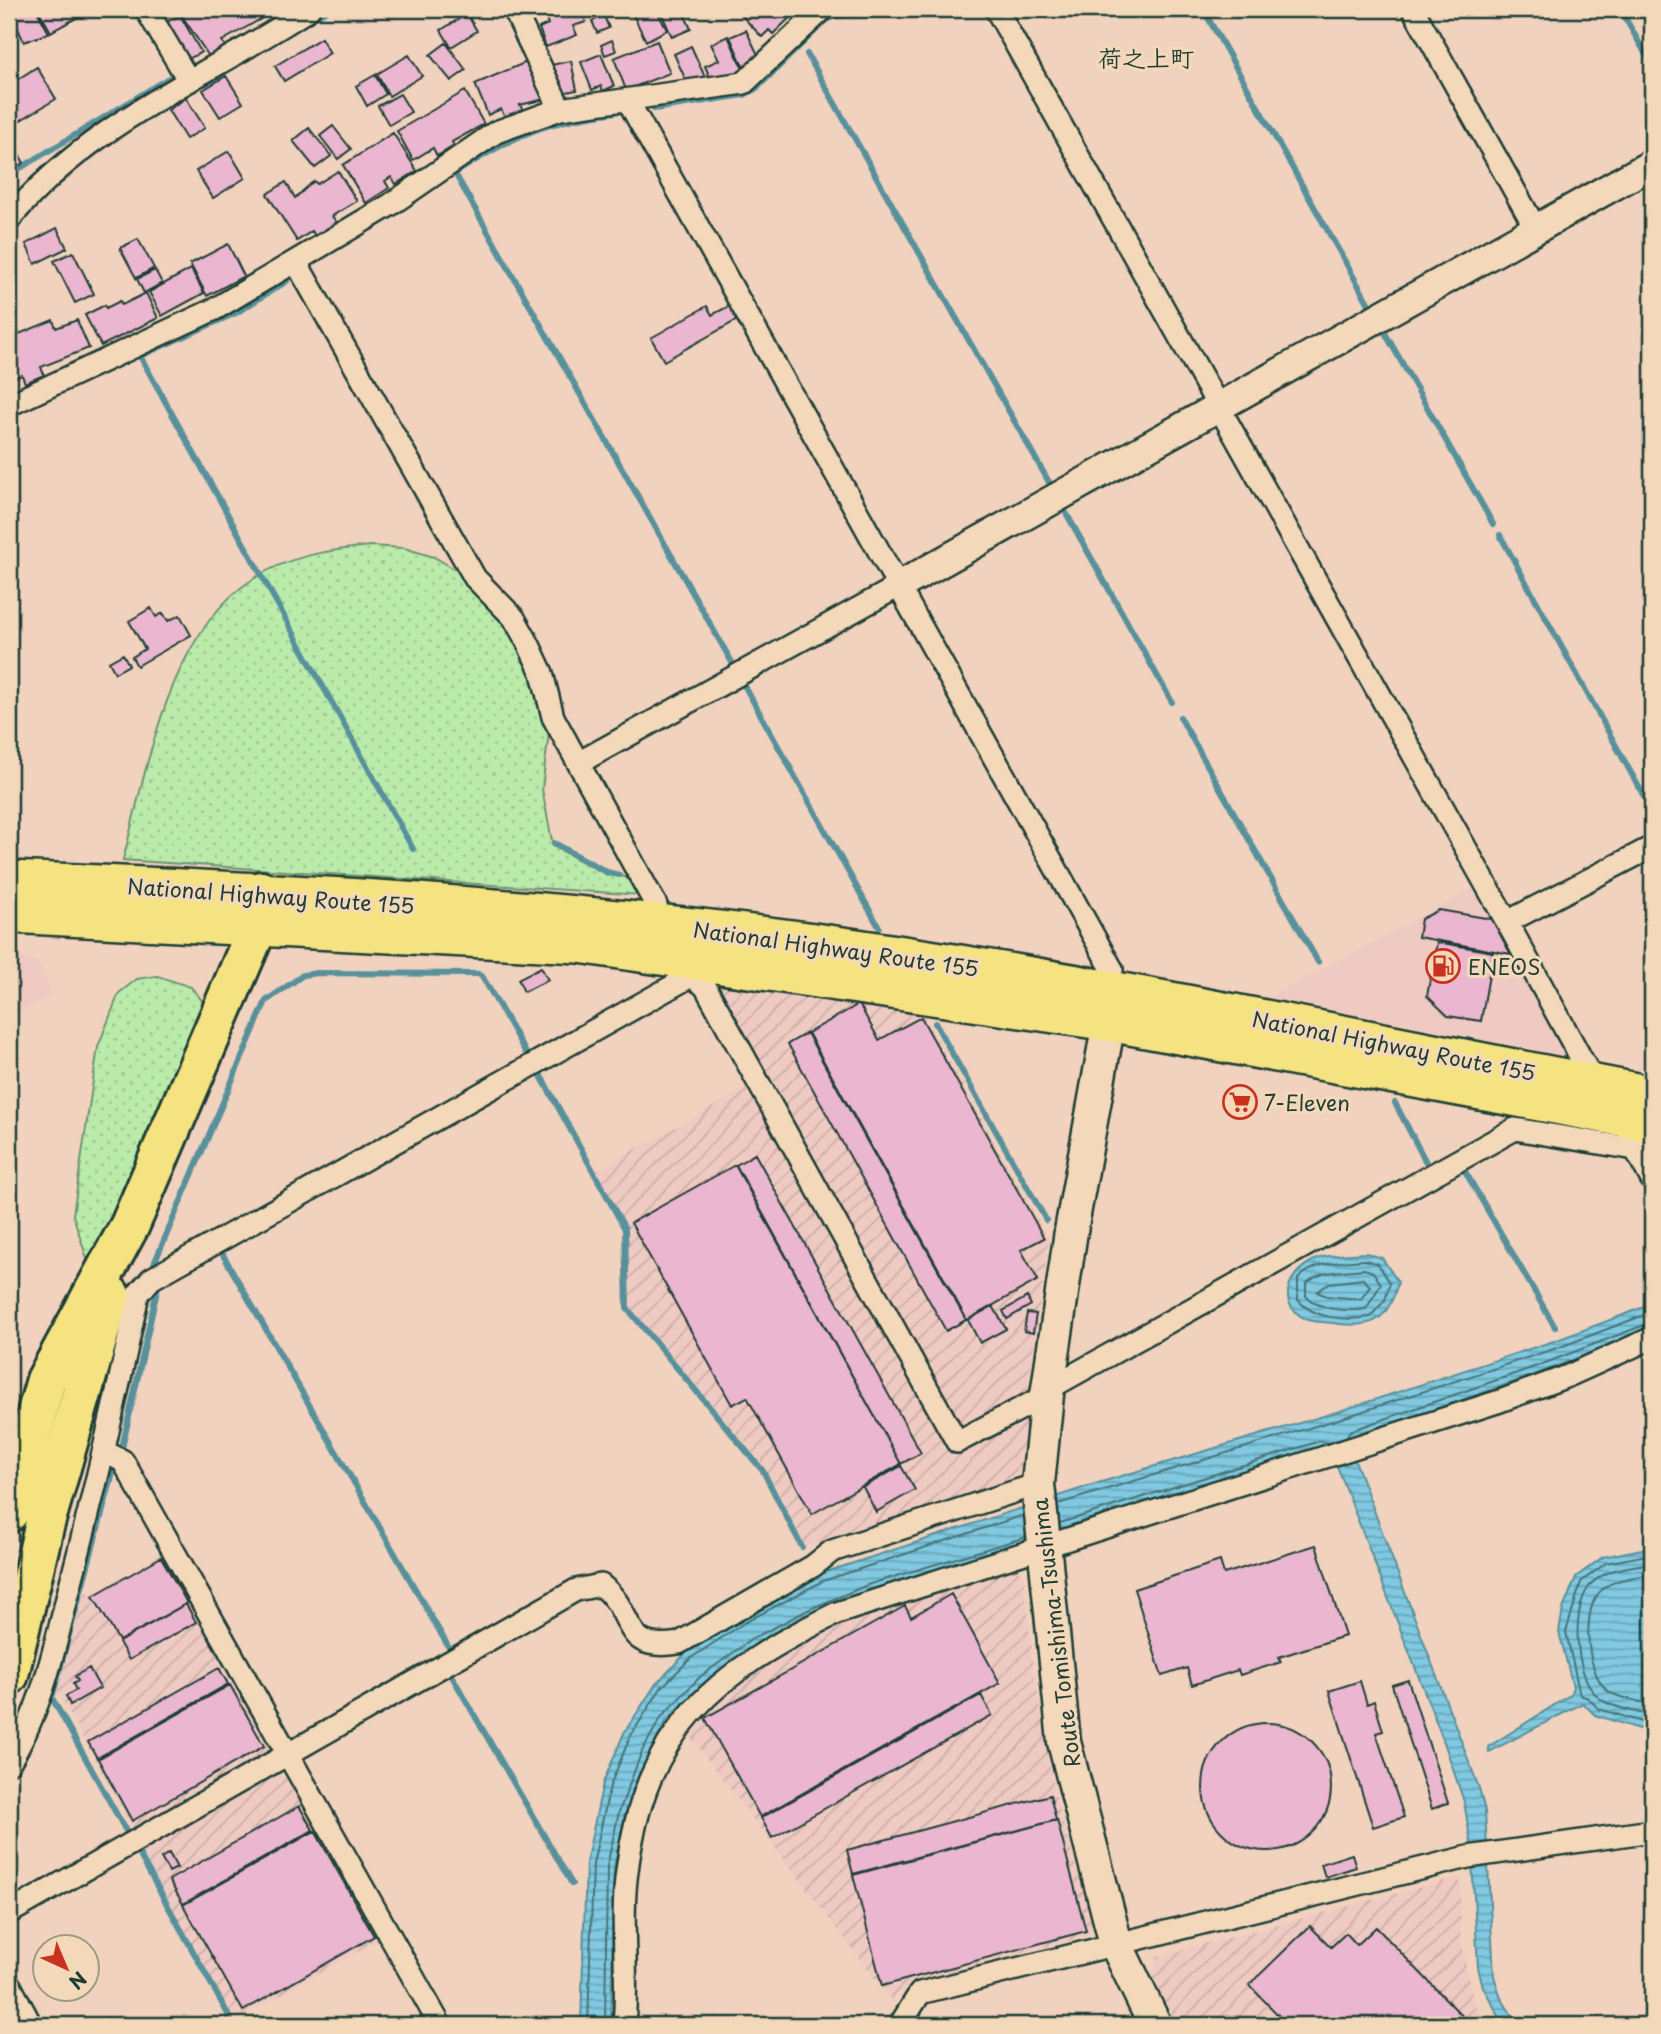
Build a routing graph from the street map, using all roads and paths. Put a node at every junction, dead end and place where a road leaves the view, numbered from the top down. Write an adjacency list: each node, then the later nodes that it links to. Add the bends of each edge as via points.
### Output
1 (146, 9): 7 (street)
2 (309, 9): 7 (street)
3 (514, 9): 9 (street)
4 (823, 9): 8 (street, via 744,83)
5 (996, 9): 15 (street)
6 (1413, 9): 12 (street)
7 (189, 81): 11 (street, via 64,163)
8 (628, 101): 9 (street); 16 (street)
9 (560, 109): 13 (street, via 496,132)
10 (1652, 164): 12 (street)
11 (9, 220)
12 (1536, 229): 15 (street)
13 (296, 262): 14 (street, via 215,309); 17 (street, via 475,578 500,601 528,643 542,673 553,717)
14 (9, 405)
15 (1217, 407): 16 (street); 22 (street)
16 (899, 586): 17 (street); 25 (street, via 1112,969)
17 (580, 762): 23 (street, via 656,905)
18 (1652, 847): 22 (street)
19 (9, 880): 20 (highway, National Highway Route 155)
20 (260, 908): 21 (highway, National Highway Route 155); 23 (highway, National Highway Route 155); 24 (highway, National Highway Route 155, via 579,944); 30 (highway)
21 (9, 914)
22 (1507, 922): 26 (street)
23 (654, 924): 25 (highway, National Highway Route 155, via 854,948)
24 (693, 968): 25 (highway, National Highway Route 155); 32 (street, via 957,1442); 33 (street, via 152,1279 138,1294)
25 (1110, 1005): 26 (highway, National Highway Route 155); 28 (highway, National Highway Route 155, via 1617,1116); 32 (main road, Route Tomishima-Tsushima)
26 (1595, 1084): 27 (highway, National Highway Route 155)
27 (1652, 1095)
28 (1644, 1136): 29 (street); 32 (street, via 1515,1129)
29 (1652, 1180)
30 (130, 1225): 35 (highway, via 47,1380); 36 (highway)
31 (1652, 1338): 37 (street, via 1512,1397)
32 (1048, 1392): 34 (main road, Route Tomishima-Tsushima)
33 (105, 1452): 40 (street, via 123,1461); 41 (street, via 38,1703)
34 (1038, 1484): 37 (main road, Route Tomishima-Tsushima); 40 (street, via 832,1551 679,1643 655,1647 642,1642 612,1593 601,1585 587,1586)
35 (9, 1512)
36 (44, 1527): 38 (highway); 39 (highway)
37 (1042, 1549): 44 (main road, Route Tomishima-Tsushima, via 1064,1742); 48 (street, via 837,1613 752,1660 695,1707 670,1739 645,1787 637,1822 627,1872)
38 (9, 1617)
39 (9, 1675)
40 (287, 1757): 43 (street); 47 (street)
41 (9, 1763)
42 (1652, 1831): 44 (street, via 1468,1857)
43 (9, 1913)
44 (1116, 1944): 49 (street, via 920,1993); 50 (main road, Route Tomishima-Tsushima)
45 (9, 1984): 46 (street)
46 (31, 2025)
47 (440, 2025)
48 (624, 2025)
49 (900, 2025)
50 (1155, 2025)

